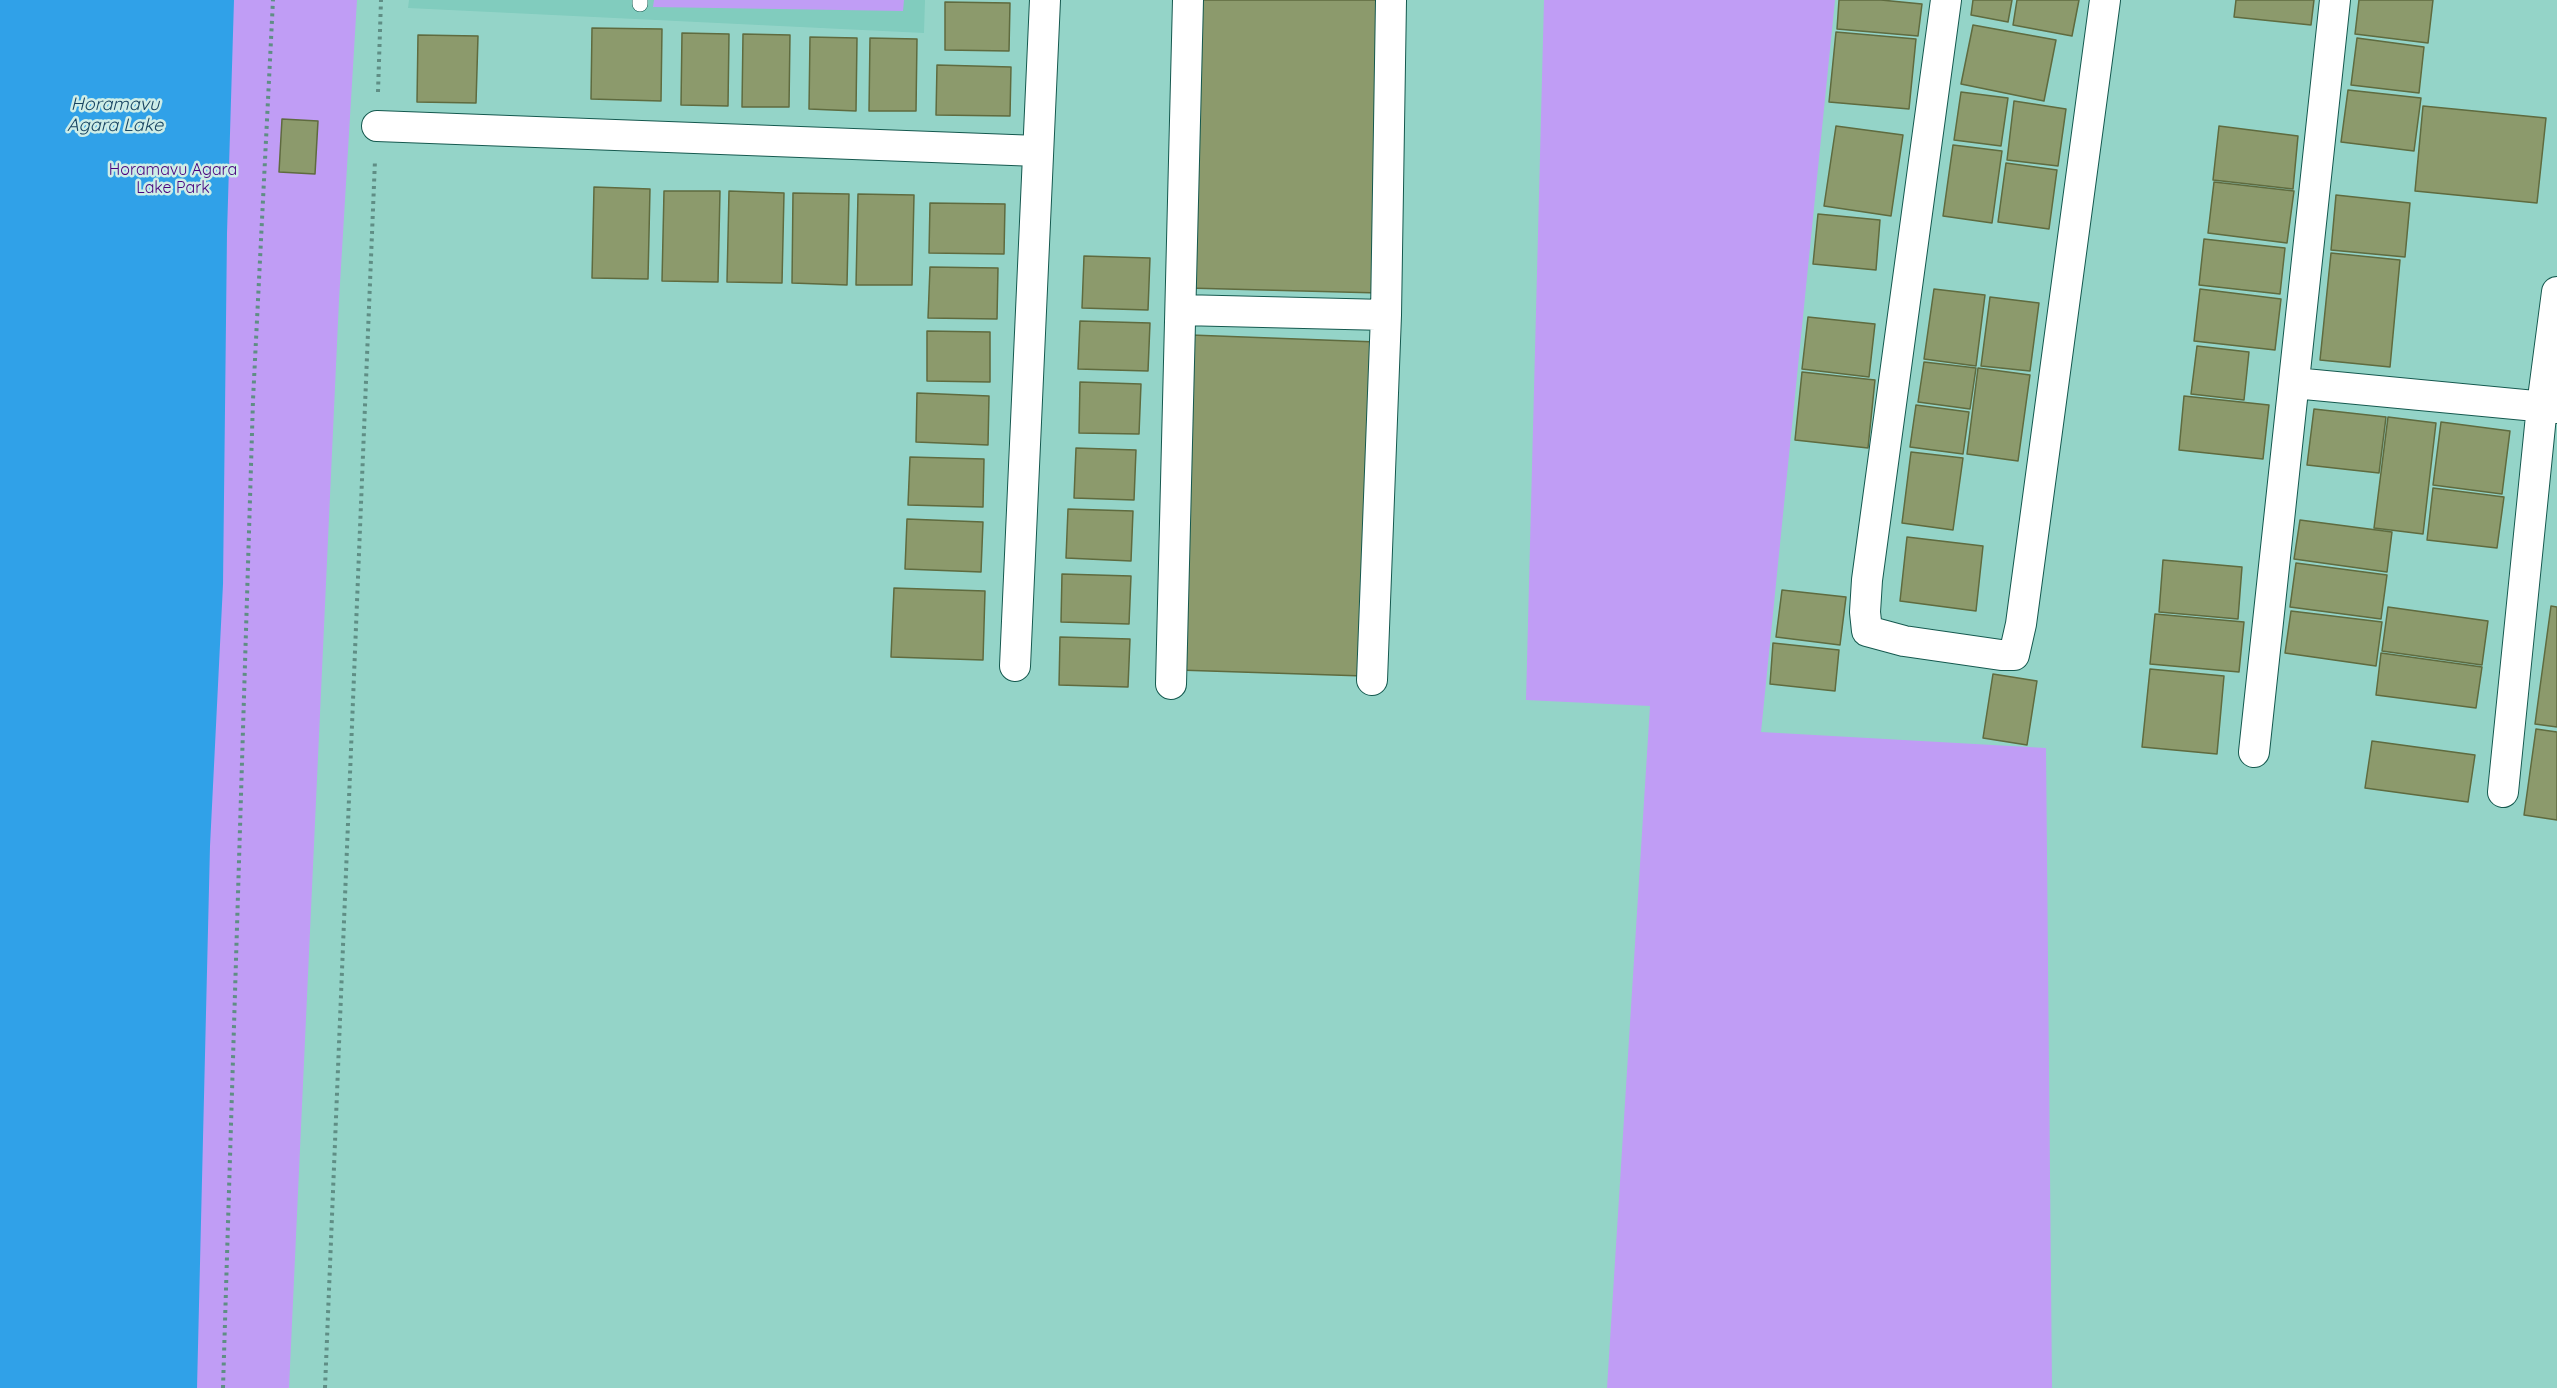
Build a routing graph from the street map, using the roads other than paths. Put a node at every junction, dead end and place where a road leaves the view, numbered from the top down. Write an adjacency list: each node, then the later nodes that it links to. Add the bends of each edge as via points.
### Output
1 (1045, 0): 8 (street)
2 (1188, 0): 10 (street)
3 (1391, 0): 11 (street)
4 (1946, 0): 5 (street, via 1865,612 1868,631 1904,641 2001,655 2014,655 2021,624)
5 (2105, 0)
6 (2335, 0): 12 (street)
7 (376, 126): 8 (street)
8 (1038, 151): 14 (street)
9 (2557, 292): 13 (street)
10 (1181, 310): 11 (street); 16 (street)
11 (1386, 315): 15 (street)
12 (2294, 383): 13 (street); 17 (street)
13 (2550, 407): 18 (street)
14 (1015, 666)
15 (1372, 680)
16 (1171, 684)
17 (2254, 752)
18 (2503, 792)

